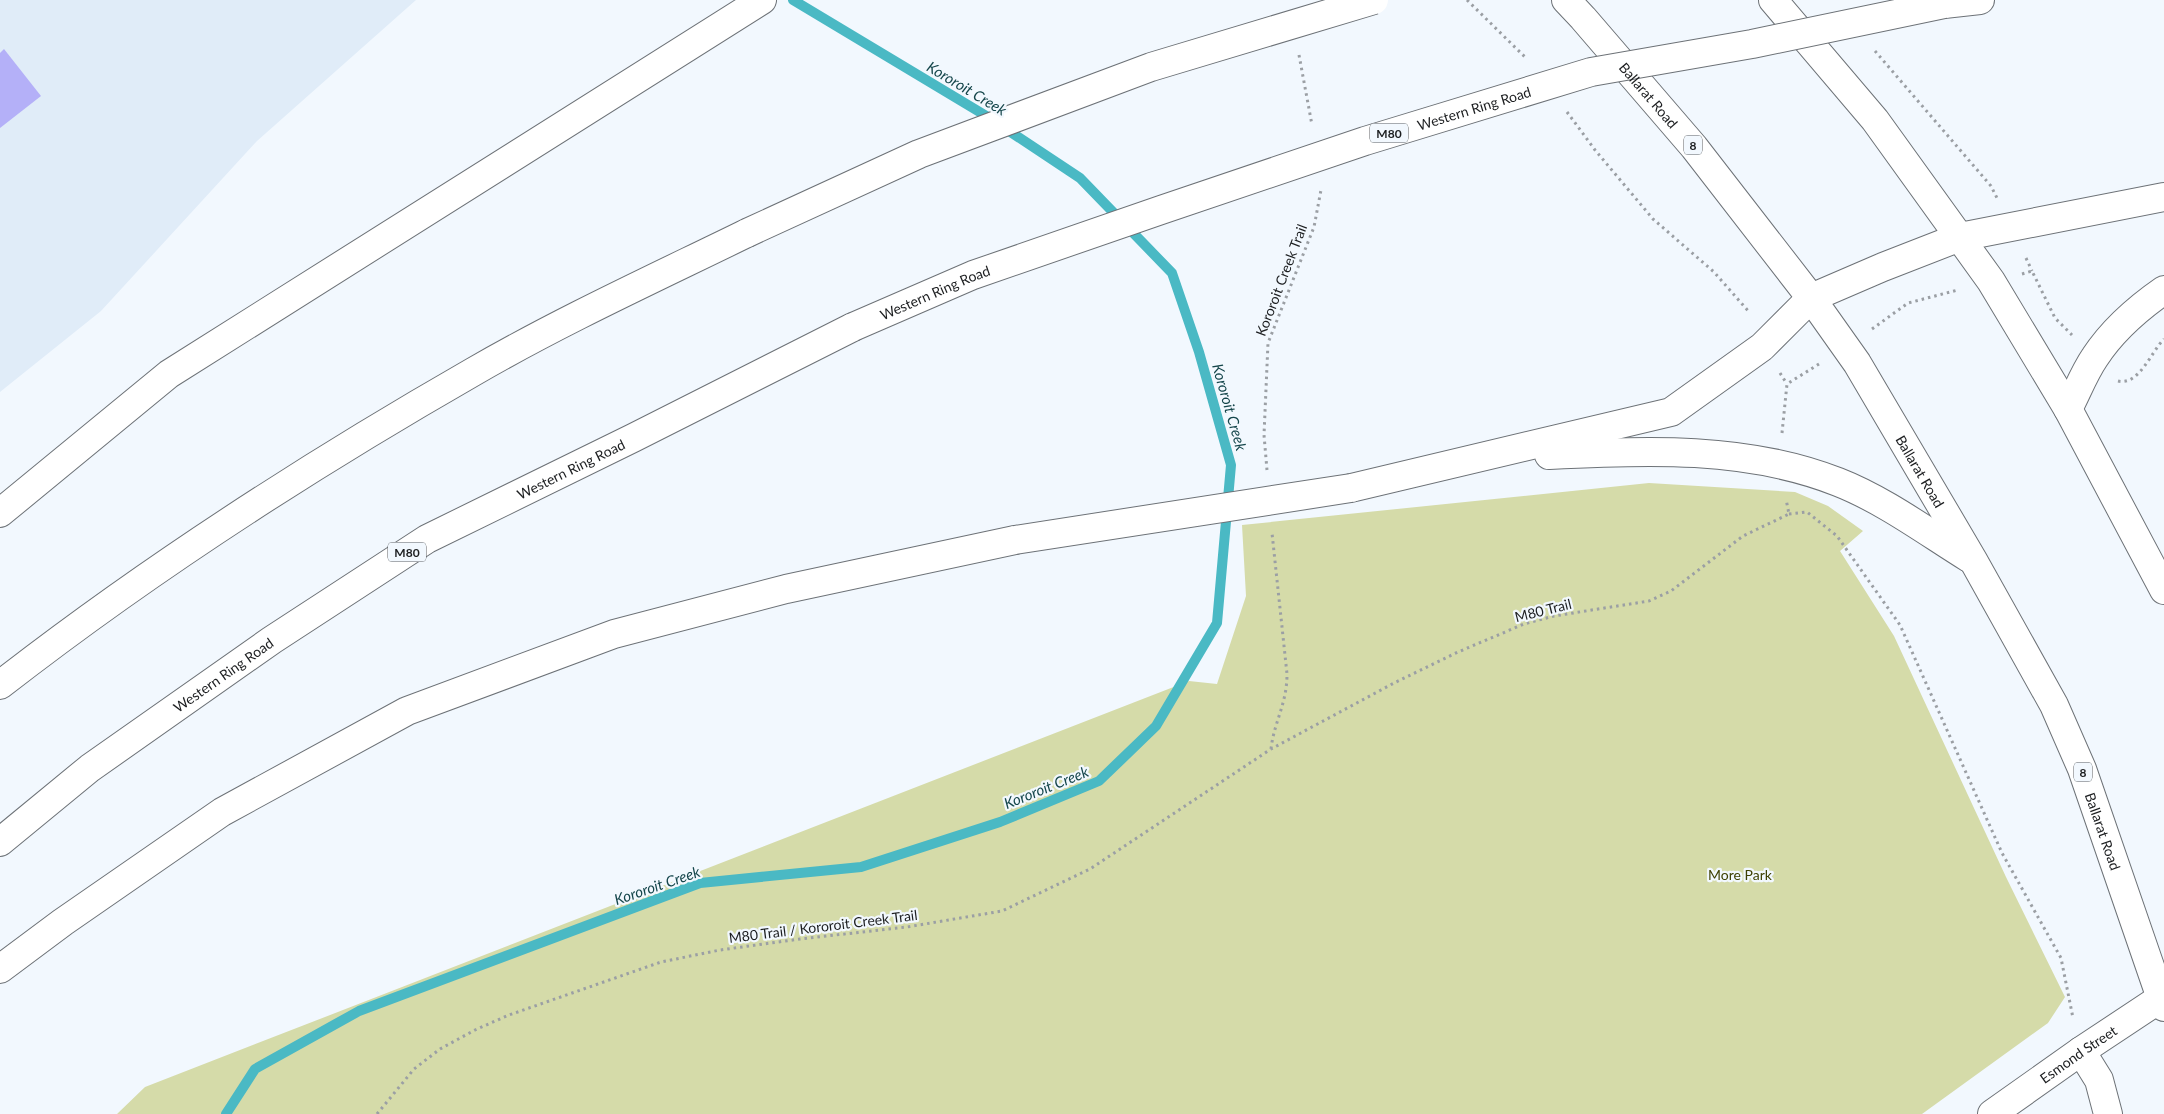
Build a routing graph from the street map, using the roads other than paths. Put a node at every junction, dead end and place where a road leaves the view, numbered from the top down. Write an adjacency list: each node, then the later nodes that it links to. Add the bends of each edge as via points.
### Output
1 (762, 0): 12 (main road, via 169,374)
2 (1374, 0): 15 (main road, bridge, via 1132,74 919,154 747,233 585,313 474,372 258,503 55,642)
3 (1566, 0): 9 (main road, Ballarat Road / 8, via 1694,147)
4 (1773, 0): 7 (main road, via 1875,120)
5 (1980, 0): 16 (main road, Western Ring Road / M80, bridge, via 1944,4 1752,44 1591,72 1365,141 973,275 853,327 427,539 272,640 98,762)
6 (2164, 197): 7 (main road)
7 (1960, 237): 9 (main road); 10 (main road, via 1991,281)
8 (2164, 290): 10 (main road, via 2106,341)
9 (1811, 298): 11 (main road, via 1762,348 1671,412); 13 (main road, Ballarat Road / 8, via 1857,363)
10 (2068, 409): 14 (main road)
11 (1473, 459): 13 (main road, via 1625,451 1723,455 1782,465 1838,482); 17 (main road, bridge, via 1352,488 1015,540 786,589 614,634 407,711 222,812)
12 (0, 513)
13 (1973, 560): 18 (main road, Ballarat Road / 8, via 2054,705 2078,761)
14 (2164, 590)
15 (0, 685)
16 (0, 842)
17 (0, 969)
18 (2163, 1000): 19 (main road, Esmond Street)
19 (2081, 1051): 20 (main road, Esmond Street); 21 (main road, via 2099,1080)
20 (1992, 1114)
21 (2108, 1114)

